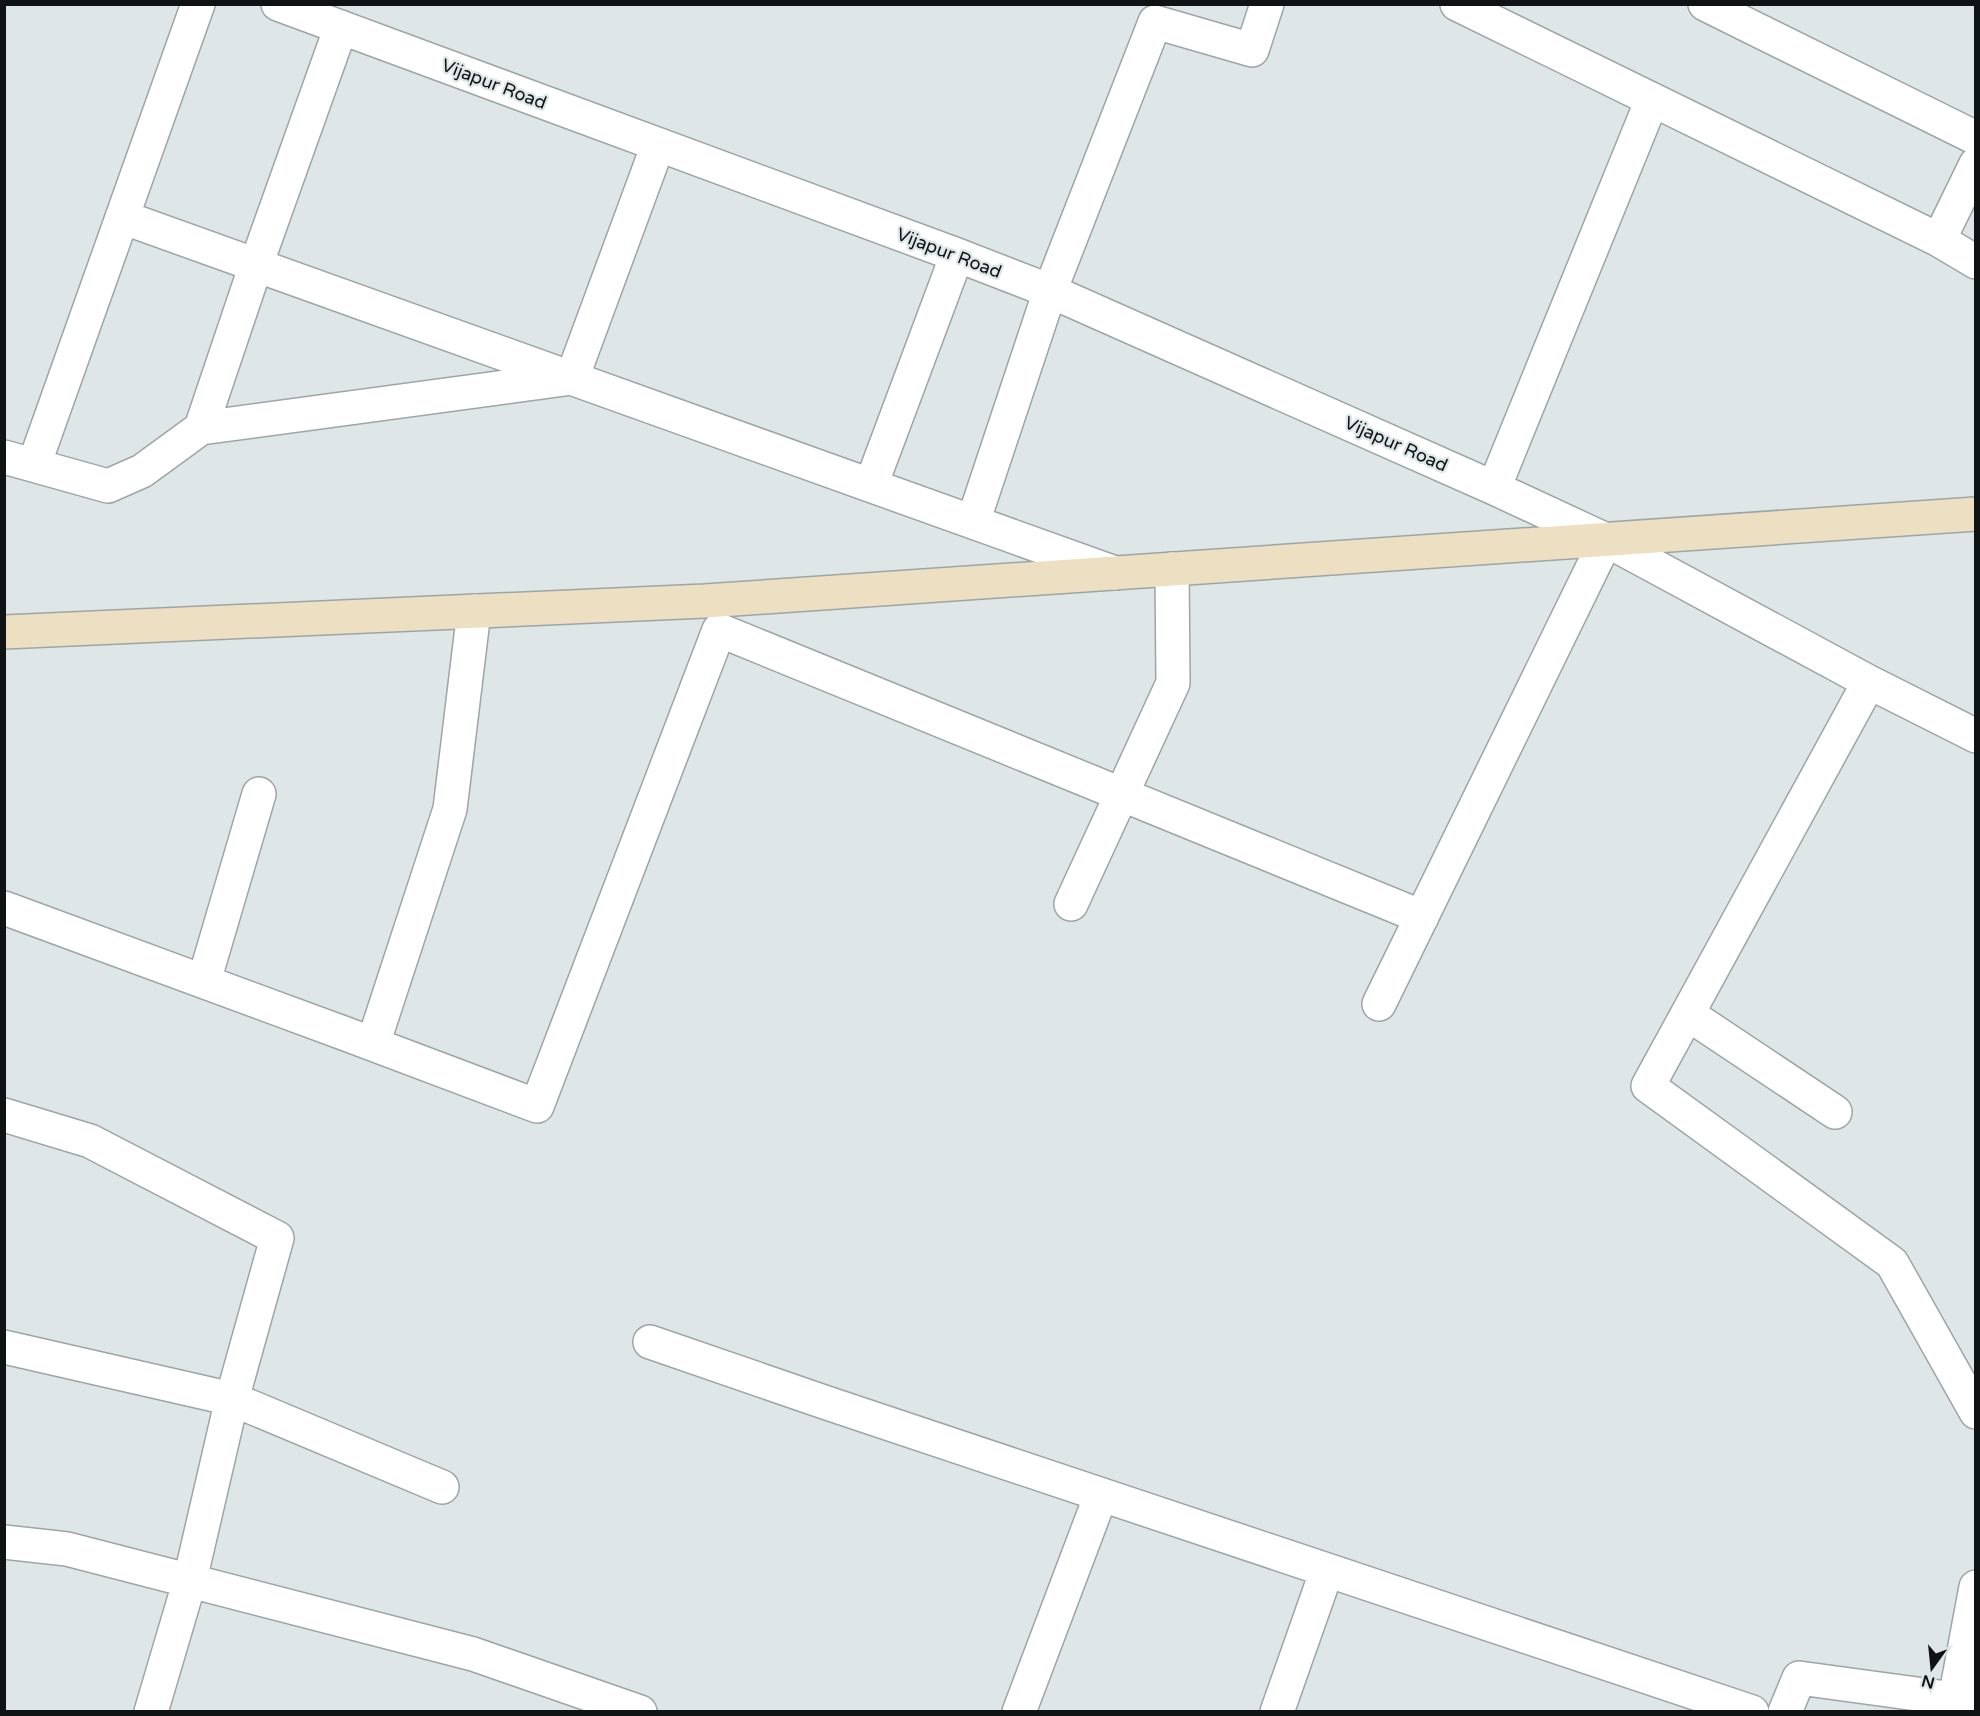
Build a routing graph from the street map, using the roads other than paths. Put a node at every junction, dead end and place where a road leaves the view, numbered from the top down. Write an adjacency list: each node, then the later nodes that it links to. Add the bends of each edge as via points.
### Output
1 (198, 4): 11 (street)
2 (278, 4): 6 (street, Vijapur Road)
3 (1266, 4): 16 (street, via 1252,50 1155,22)
4 (1457, 4): 7 (street)
5 (1705, 4): 8 (street)
6 (341, 27): 9 (street, Vijapur Road); 15 (street)
7 (1652, 100): 12 (street); 21 (street)
8 (1976, 138)
9 (658, 145): 13 (street, Vijapur Road); 17 (street)
10 (1976, 164): 12 (street)
11 (122, 217): 15 (street); 19 (street)
12 (1939, 240): 14 (street)
13 (957, 255): 16 (street, Vijapur Road); 20 (street)
14 (1976, 262)
15 (256, 265): 17 (street); 18 (street)
16 (1050, 291): 21 (street, Vijapur Road); 23 (street)
17 (572, 378): 18 (street); 20 (street)
18 (201, 428): 19 (street, via 142,471 108,486)
19 (19, 461)
20 (870, 485): 23 (street)
21 (1494, 488): 24 (street, Vijapur Road)
22 (1976, 514): 24 (street)
23 (973, 522): 26 (street)
24 (1606, 540): 25 (street); 29 (street, Vijapur Road); 35 (street)
25 (1172, 569): 26 (street); 32 (street, via 1173,684)
26 (1116, 573): 27 (street, via 705,602)
27 (474, 611): 28 (street); 39 (street, via 450,809)
28 (4, 632)
29 (1869, 682): 30 (street, Vijapur Road); 38 (street)
30 (1976, 736)
31 (259, 794): 36 (street)
32 (1122, 794): 33 (street); 35 (street); 39 (street, via 719,630 537,1106)
33 (1071, 904)
34 (4, 908): 36 (street)
35 (1422, 917): 37 (street)
36 (204, 981): 39 (street)
37 (1379, 1004)
38 (1688, 1014): 40 (street); 45 (street, via 1648,1086 1892,1263)
39 (373, 1044)
40 (1835, 1112)
41 (4, 1115): 44 (street, via 90,1141 277,1238)
42 (650, 1342): 47 (street)
43 (4, 1347): 44 (street)
44 (232, 1399): 46 (street); 50 (street)
45 (1976, 1412)
46 (442, 1487)
47 (1101, 1495): 49 (street); 55 (street)
48 (4, 1542): 50 (street, via 67,1549)
49 (1327, 1570): 56 (street); 57 (street)
50 (190, 1580): 53 (street); 54 (street, via 473,1654)
51 (1976, 1587): 52 (street)
52 (1965, 1701): 58 (street, via 1799,1678)
53 (151, 1712)
54 (640, 1712)
55 (1019, 1712)
56 (1277, 1712)
57 (1752, 1712)
58 (1785, 1712)

